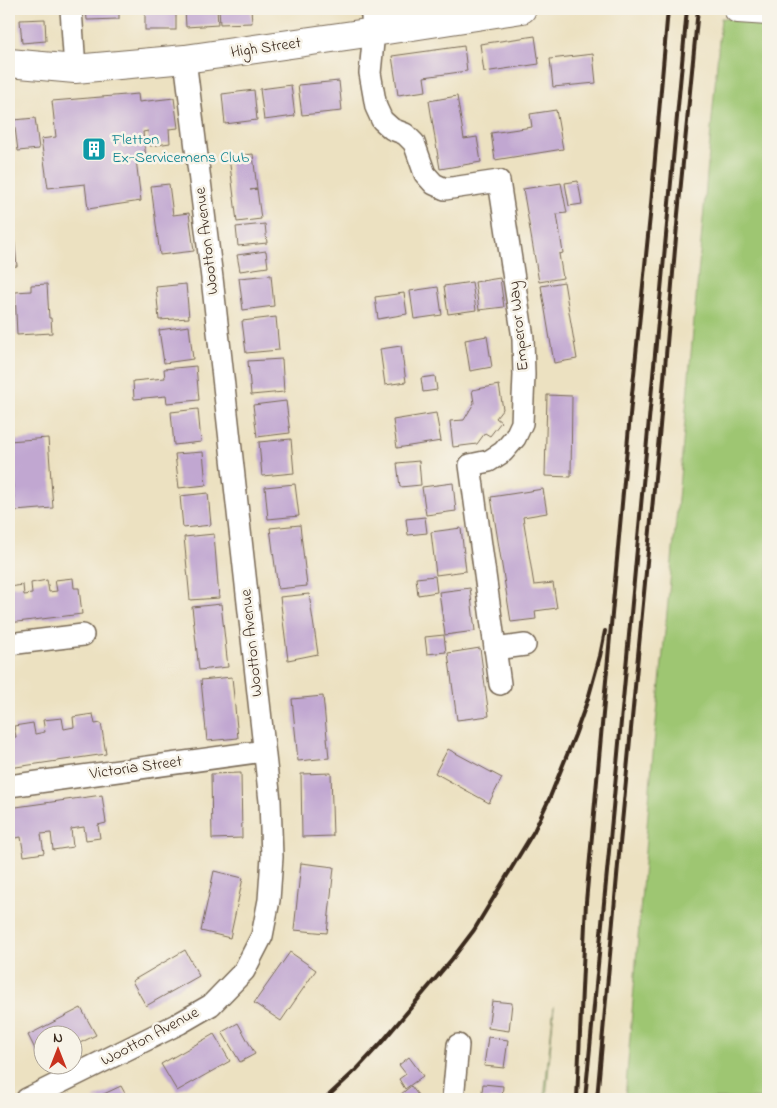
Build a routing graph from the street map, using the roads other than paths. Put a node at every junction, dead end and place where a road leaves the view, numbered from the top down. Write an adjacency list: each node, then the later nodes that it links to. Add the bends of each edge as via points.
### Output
1 (71, 9): 8 (street)
2 (522, 9): 5 (main road, High Street)
3 (738, 9): 4 (main road)
4 (768, 11)
5 (373, 21): 6 (main road, High Street); 12 (street, Emperor Way, via 370,73 376,107 382,120 414,143 425,174 434,184 445,188 499,181 523,338 522,423 503,452 489,461 470,465)
6 (185, 59): 8 (main road, High Street); 14 (street, Wootton Avenue)
7 (9, 63): 8 (main road, High Street)
8 (75, 69)
9 (83, 635): 10 (street)
10 (9, 644)
11 (525, 645): 12 (street)
12 (496, 649): 13 (street, Emperor Way)
13 (500, 684)
14 (264, 751): 15 (street, Victoria Street); 17 (street, Wootton Avenue, via 272,857 269,900 262,936 244,971 211,1005)
15 (9, 786)
16 (458, 1045): 18 (street)
17 (27, 1099)
18 (453, 1099)

